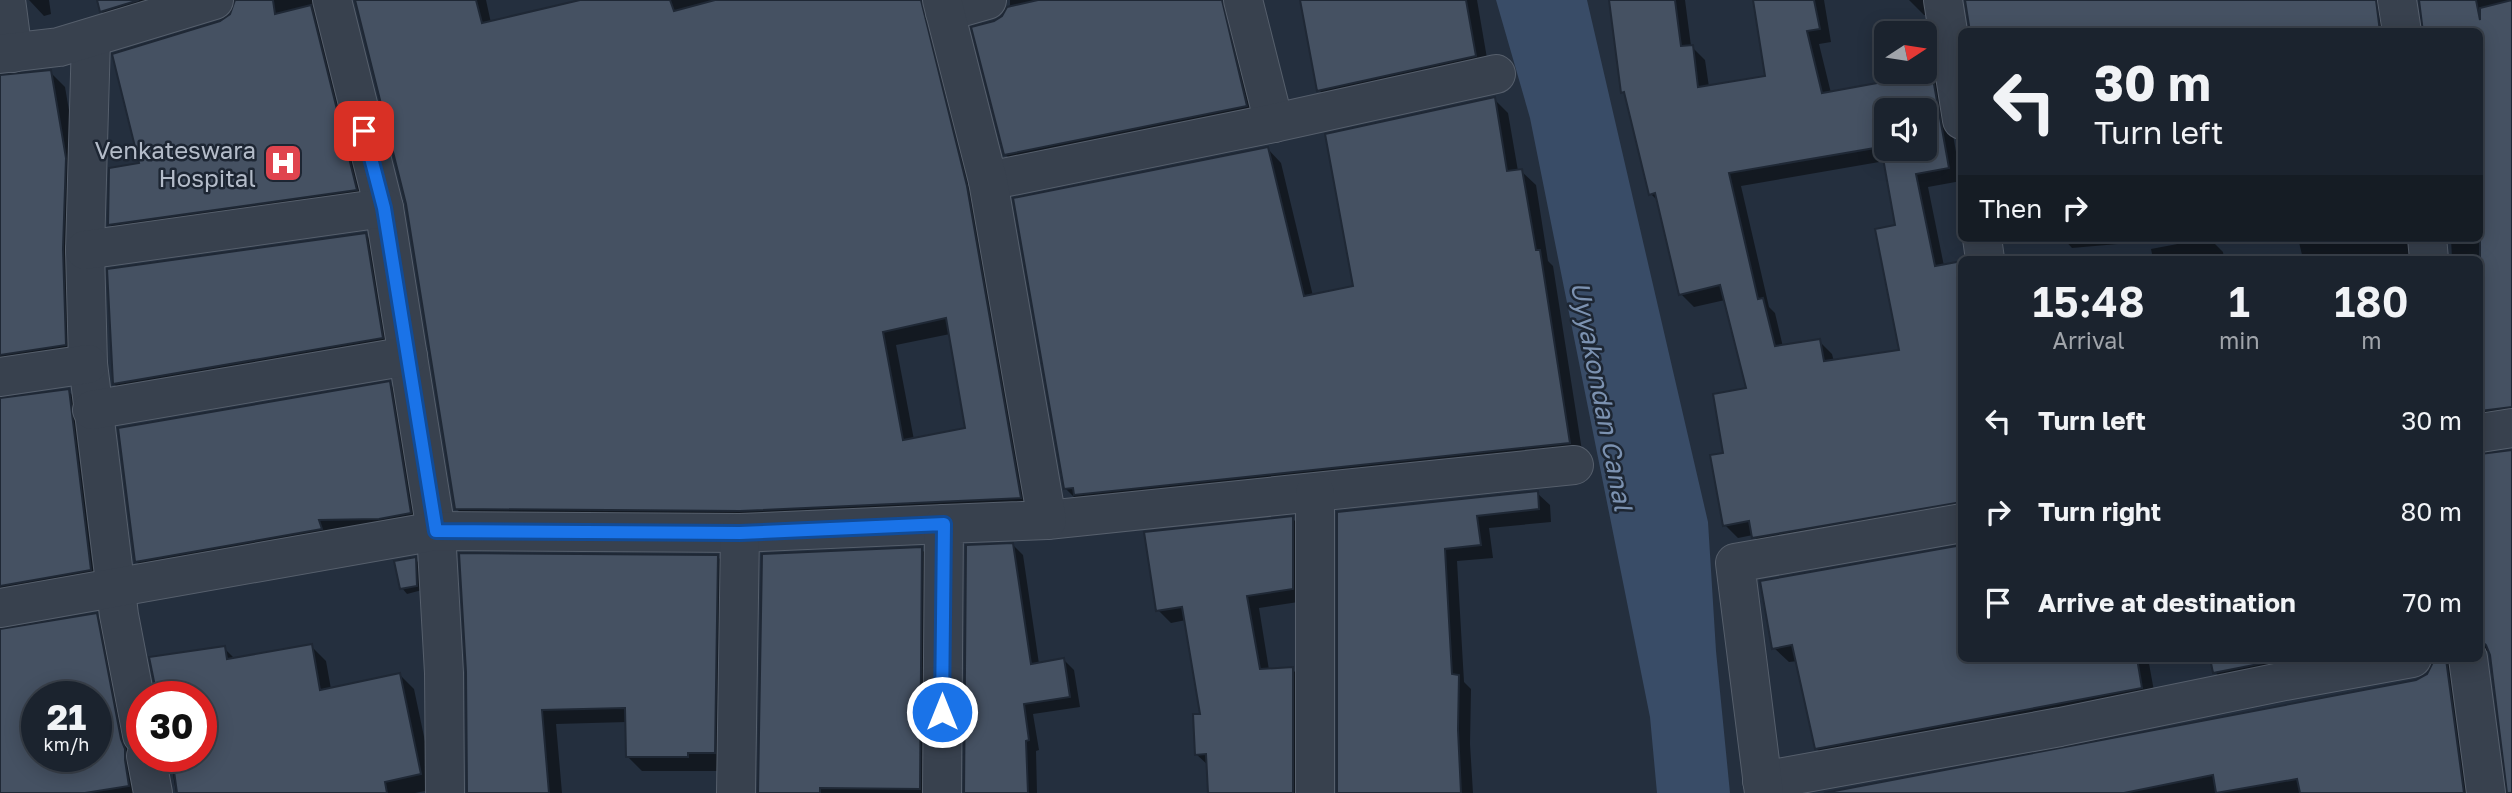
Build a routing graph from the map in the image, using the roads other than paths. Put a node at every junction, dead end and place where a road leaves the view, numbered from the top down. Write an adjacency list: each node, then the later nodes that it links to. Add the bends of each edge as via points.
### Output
1 (6, 0): 11 (street)
2 (214, 0): 10 (street)
3 (332, 0): 16 (street)
4 (987, 0): 8 (street)
5 (1242, 0): 14 (street)
6 (1943, 0): 13 (street)
7 (2397, 0): 9 (street)
8 (943, 6): 15 (street)
9 (2401, 28)
10 (91, 39): 11 (street); 17 (street)
11 (7, 53)
12 (1496, 74): 14 (street)
13 (1958, 95)
14 (1274, 122): 15 (street)
15 (988, 181): 26 (street)
16 (384, 208): 17 (street); 18 (street)
17 (85, 250): 19 (street)
18 (408, 356): 21 (street); 29 (street)
19 (88, 364): 20 (street); 21 (street)
20 (0, 376)
21 (92, 410): 31 (street)
22 (2512, 428): 23 (street)
23 (2483, 433)
24 (1574, 465): 25 (street)
25 (1315, 493): 26 (street); 42 (street)
26 (1047, 520): 27 (street)
27 (944, 524): 30 (street); 41 (street)
28 (1958, 524): 37 (street, via 1735,563)
29 (436, 531): 30 (street); 31 (street); 39 (street)
30 (740, 533): 40 (street)
31 (117, 586): 32 (street); 35 (street)
32 (0, 608)
33 (2390, 662): 37 (street)
34 (2469, 662): 43 (street)
35 (132, 681)
36 (149, 772): 38 (street)
37 (1763, 787)
38 (153, 793)
39 (445, 793)
40 (737, 793)
41 (942, 793)
42 (1315, 793)
43 (2486, 793)

